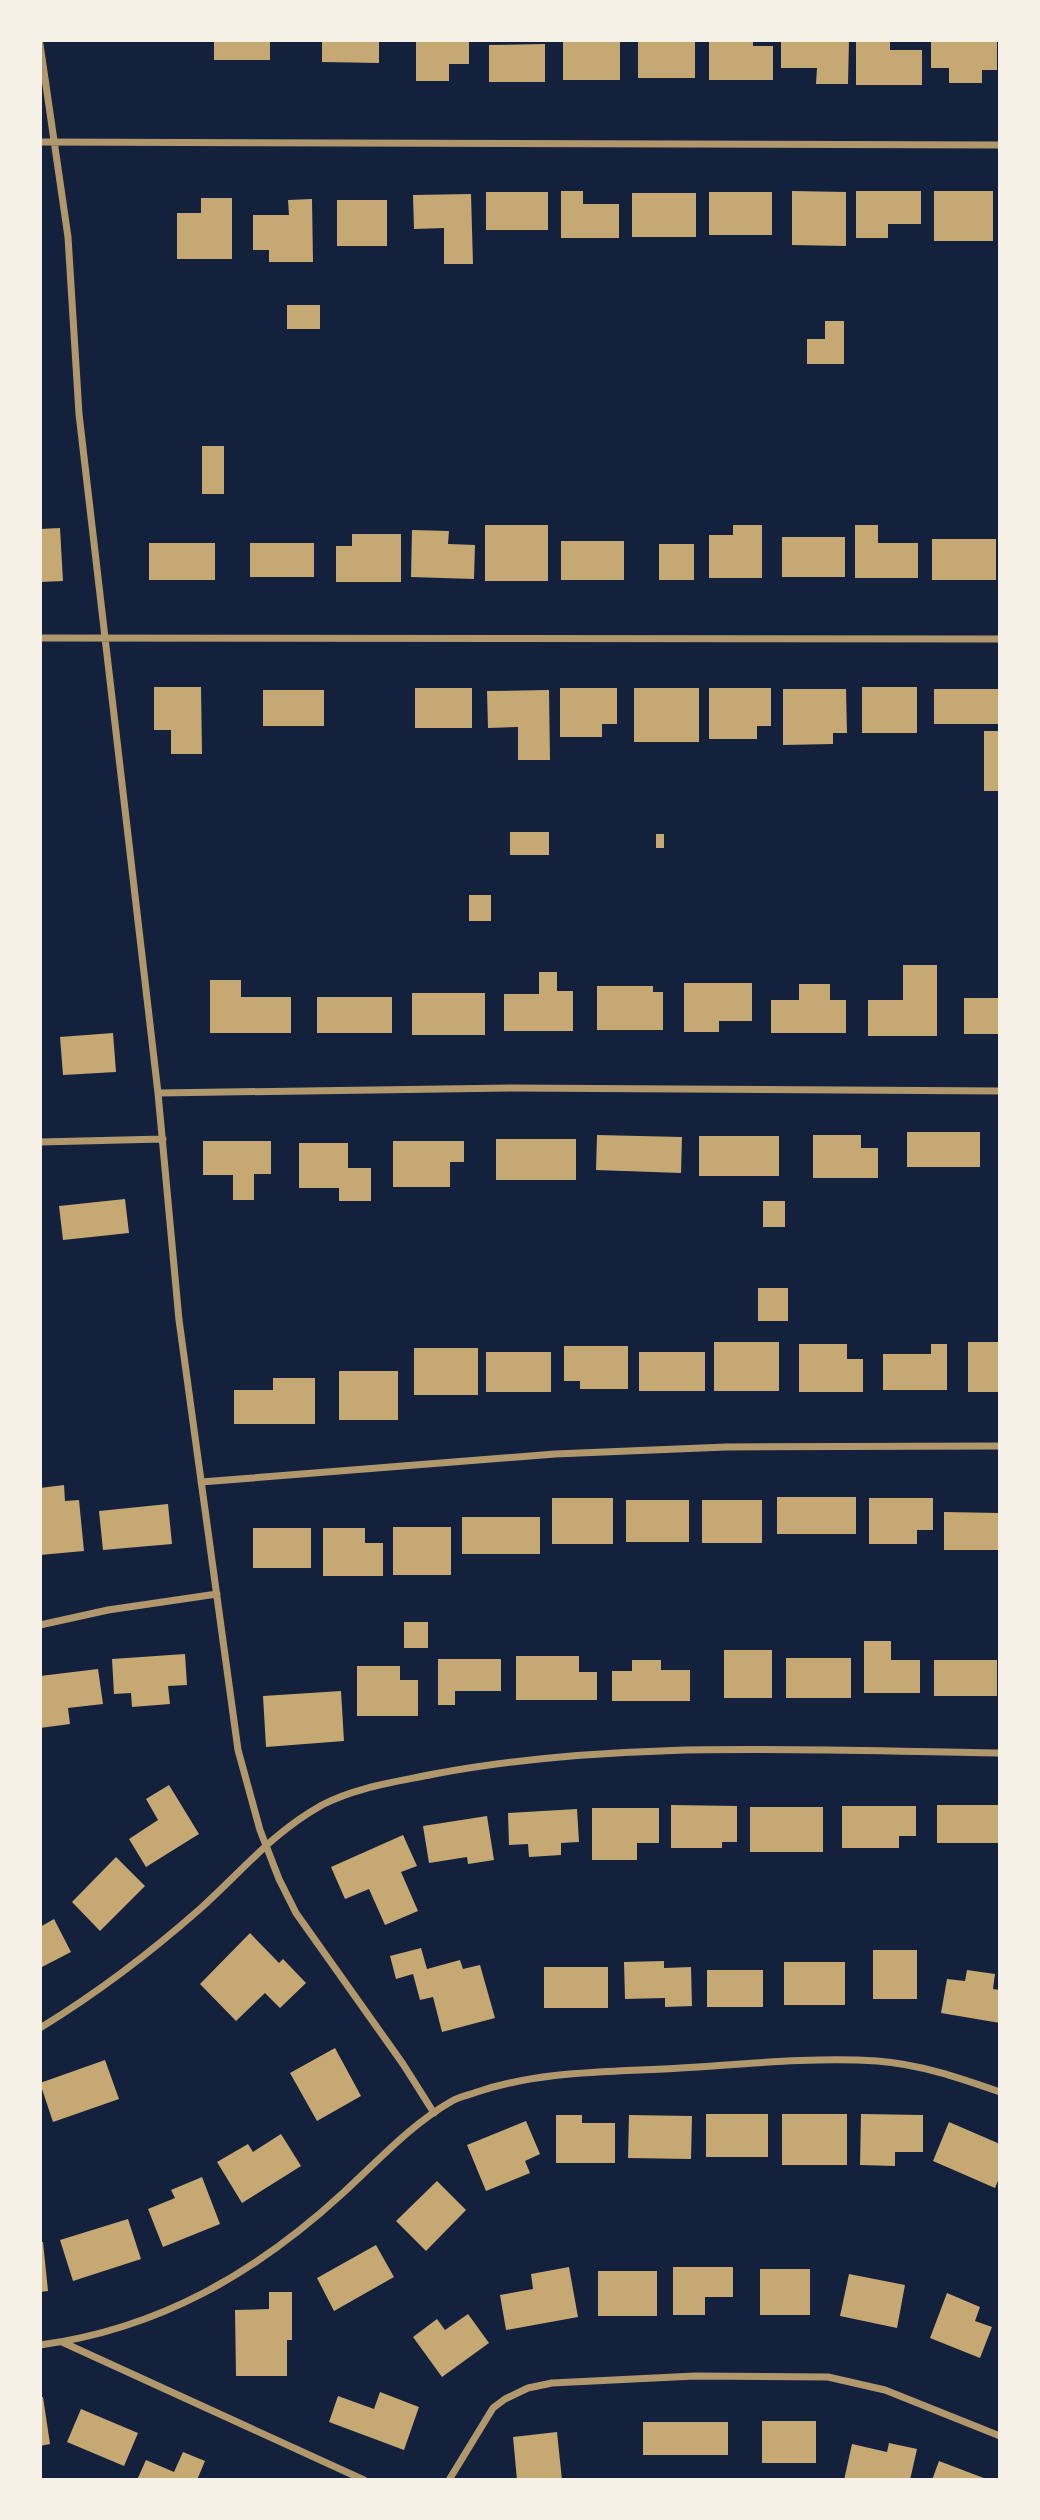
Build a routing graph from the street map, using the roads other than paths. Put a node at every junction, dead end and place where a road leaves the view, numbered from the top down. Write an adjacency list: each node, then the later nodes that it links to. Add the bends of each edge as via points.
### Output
1 (40, 44): 3 (street)
2 (40, 142): 3 (street)
3 (55, 142): 4 (street); 6 (street)
4 (1000, 145)
5 (40, 638): 6 (street)
6 (105, 638): 7 (street); 9 (street)
7 (1000, 639)
8 (1000, 1091): 9 (street, via 510,1088)
9 (158, 1093): 10 (street)
10 (163, 1139): 11 (street); 13 (street, via 179,1320)
11 (40, 1142)
12 (1000, 1446): 13 (street, via 726,1447 581,1453)
13 (201, 1482): 14 (street)
14 (217, 1594): 15 (street); 17 (street, via 238,1750)
15 (40, 1625)
16 (1000, 1753): 17 (street, via 659,1750 483,1765 369,1787 324,1804)
17 (266, 1845): 18 (street, via 144,1958); 20 (street, via 296,1913)
18 (40, 2028)
19 (1000, 2092): 20 (street, via 930,2069 822,2059 546,2076 499,2084 454,2099)
20 (434, 2113): 21 (street, via 282,2245 220,2285 163,2313)
21 (61, 2342): 22 (street); 24 (street)
22 (40, 2344)
23 (1000, 2436): 25 (street, via 885,2390 828,2378 695,2376 552,2383 528,2389 493,2408)
24 (364, 2480)
25 (449, 2480)

